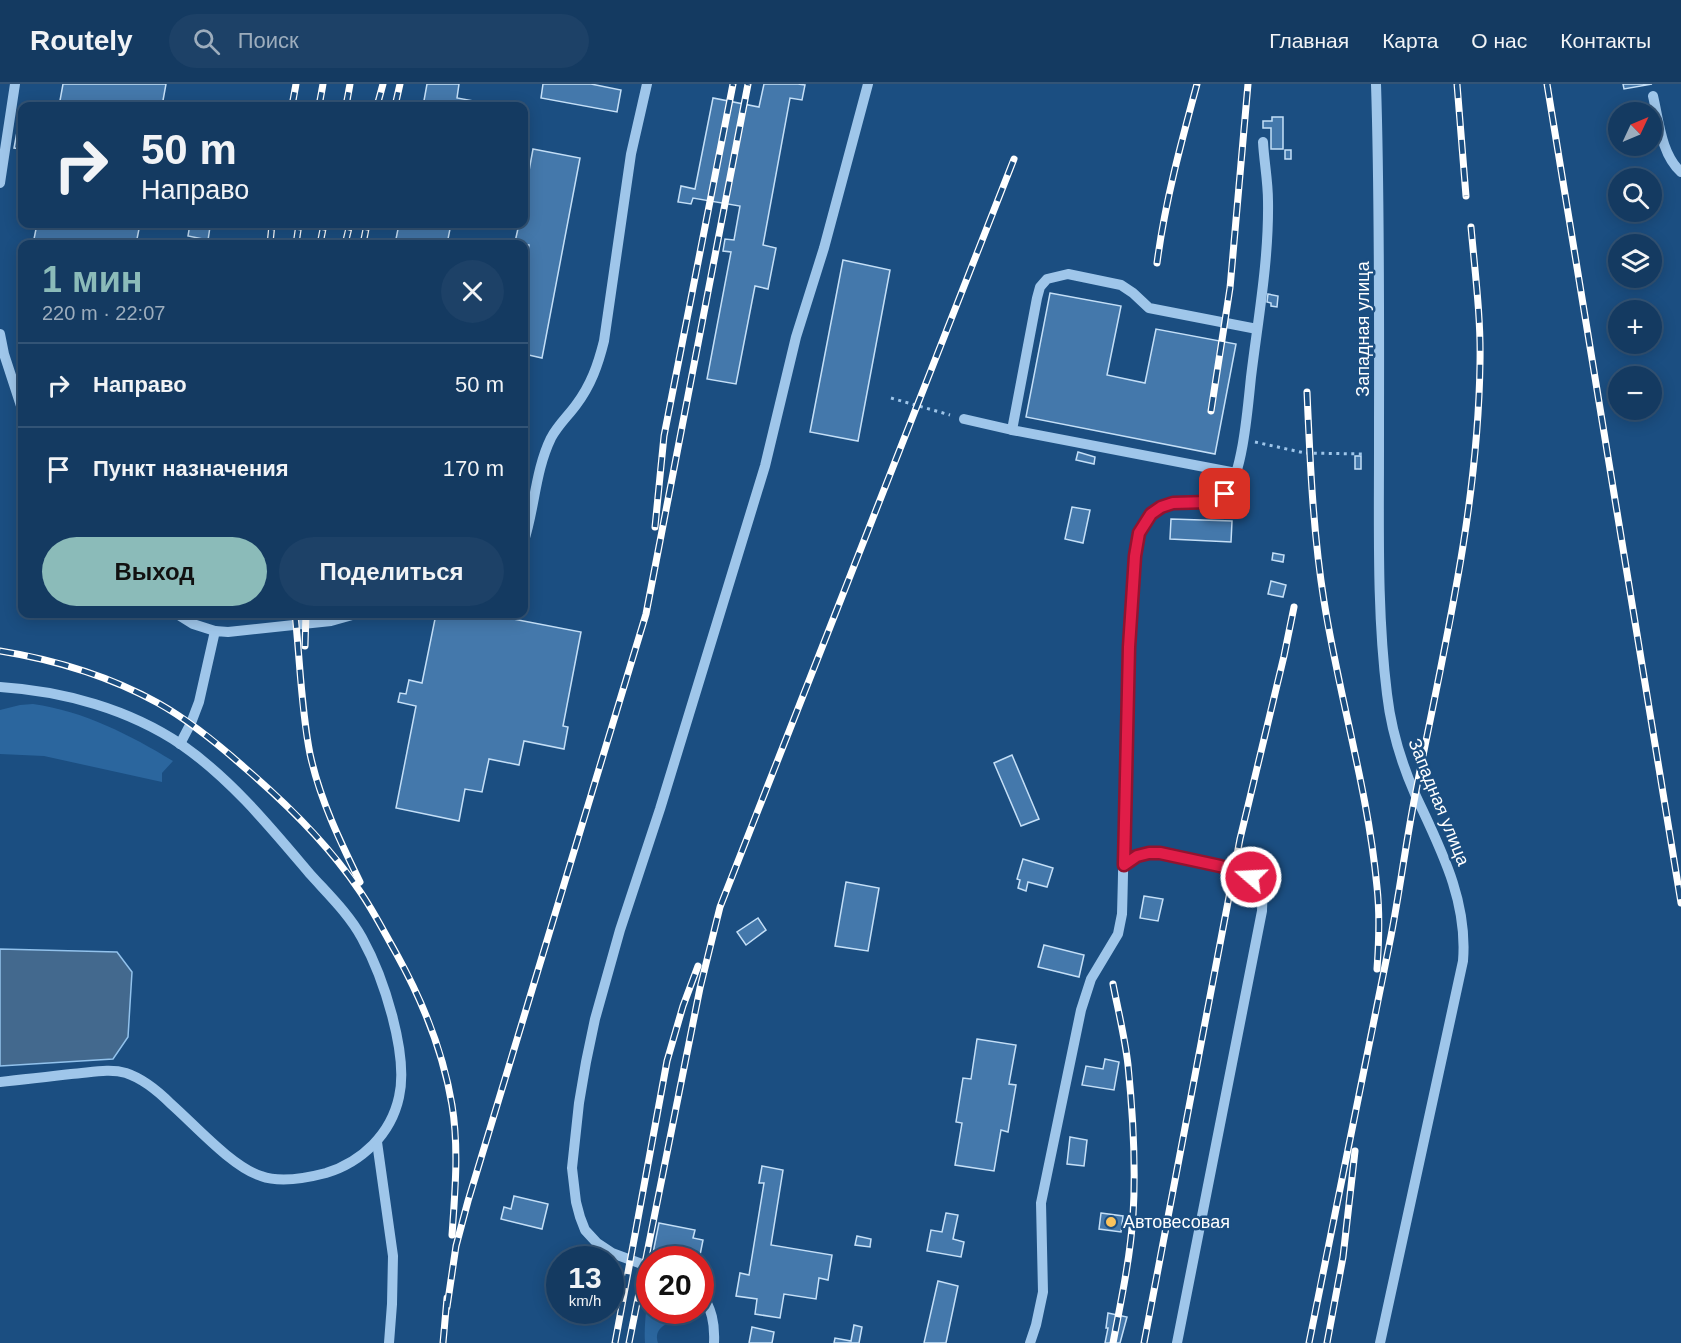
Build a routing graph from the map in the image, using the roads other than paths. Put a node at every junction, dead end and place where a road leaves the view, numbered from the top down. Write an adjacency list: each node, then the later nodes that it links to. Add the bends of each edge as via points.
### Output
1 (15, 84): 8 (street)
2 (647, 84): 15 (street, via 631,154 604,341 587,388 557,429 543,458)
3 (868, 84): 24 (street, via 796,337 765,466 620,930 586,1062 572,1168 576,1202 585,1230 597,1243)
4 (1376, 84): 30 (street, Западная улица, via 1381,650 1396,743 1448,867 1465,942)
5 (1653, 96): 7 (street, via 1665,145)
6 (1263, 142): 9 (street, via 1268,200)
7 (1681, 172)
8 (0, 183)
9 (1257, 329): 13 (street, via 1149,308 1121,285 1068,274 1047,279 1037,298); 14 (street)
10 (0, 334): 11 (street)
11 (18, 397)
12 (964, 419): 13 (street)
13 (1012, 430): 14 (street)
14 (1236, 473): 21 (street, via 1234,482 1216,500 1161,507 1151,514 1139,533 1129,647)
15 (528, 524)
16 (183, 618): 18 (street)
17 (342, 618): 18 (street)
18 (215, 631): 20 (street, via 199,702)
19 (0, 687): 20 (street, via 54,693 87,702 144,724)
20 (180, 744): 23 (street, via 205,762 260,816 345,914 372,958 392,1017 401,1073 399,1097)
21 (1124, 865): 28 (street, via 1120,924 1085,994 1044,1185 1042,1292); 29 (street, via 1137,856 1160,853 1251,877 1263,894)
22 (0, 1082): 23 (street, via 124,1072 150,1085 247,1171 264,1178 324,1173 344,1166)
23 (377, 1142): 26 (street, via 393,1256)
24 (636, 1262)
25 (714, 1324): 27 (street)
26 (389, 1343)
27 (714, 1343)
28 (1030, 1343)
29 (1177, 1343)
30 (1380, 1343)

